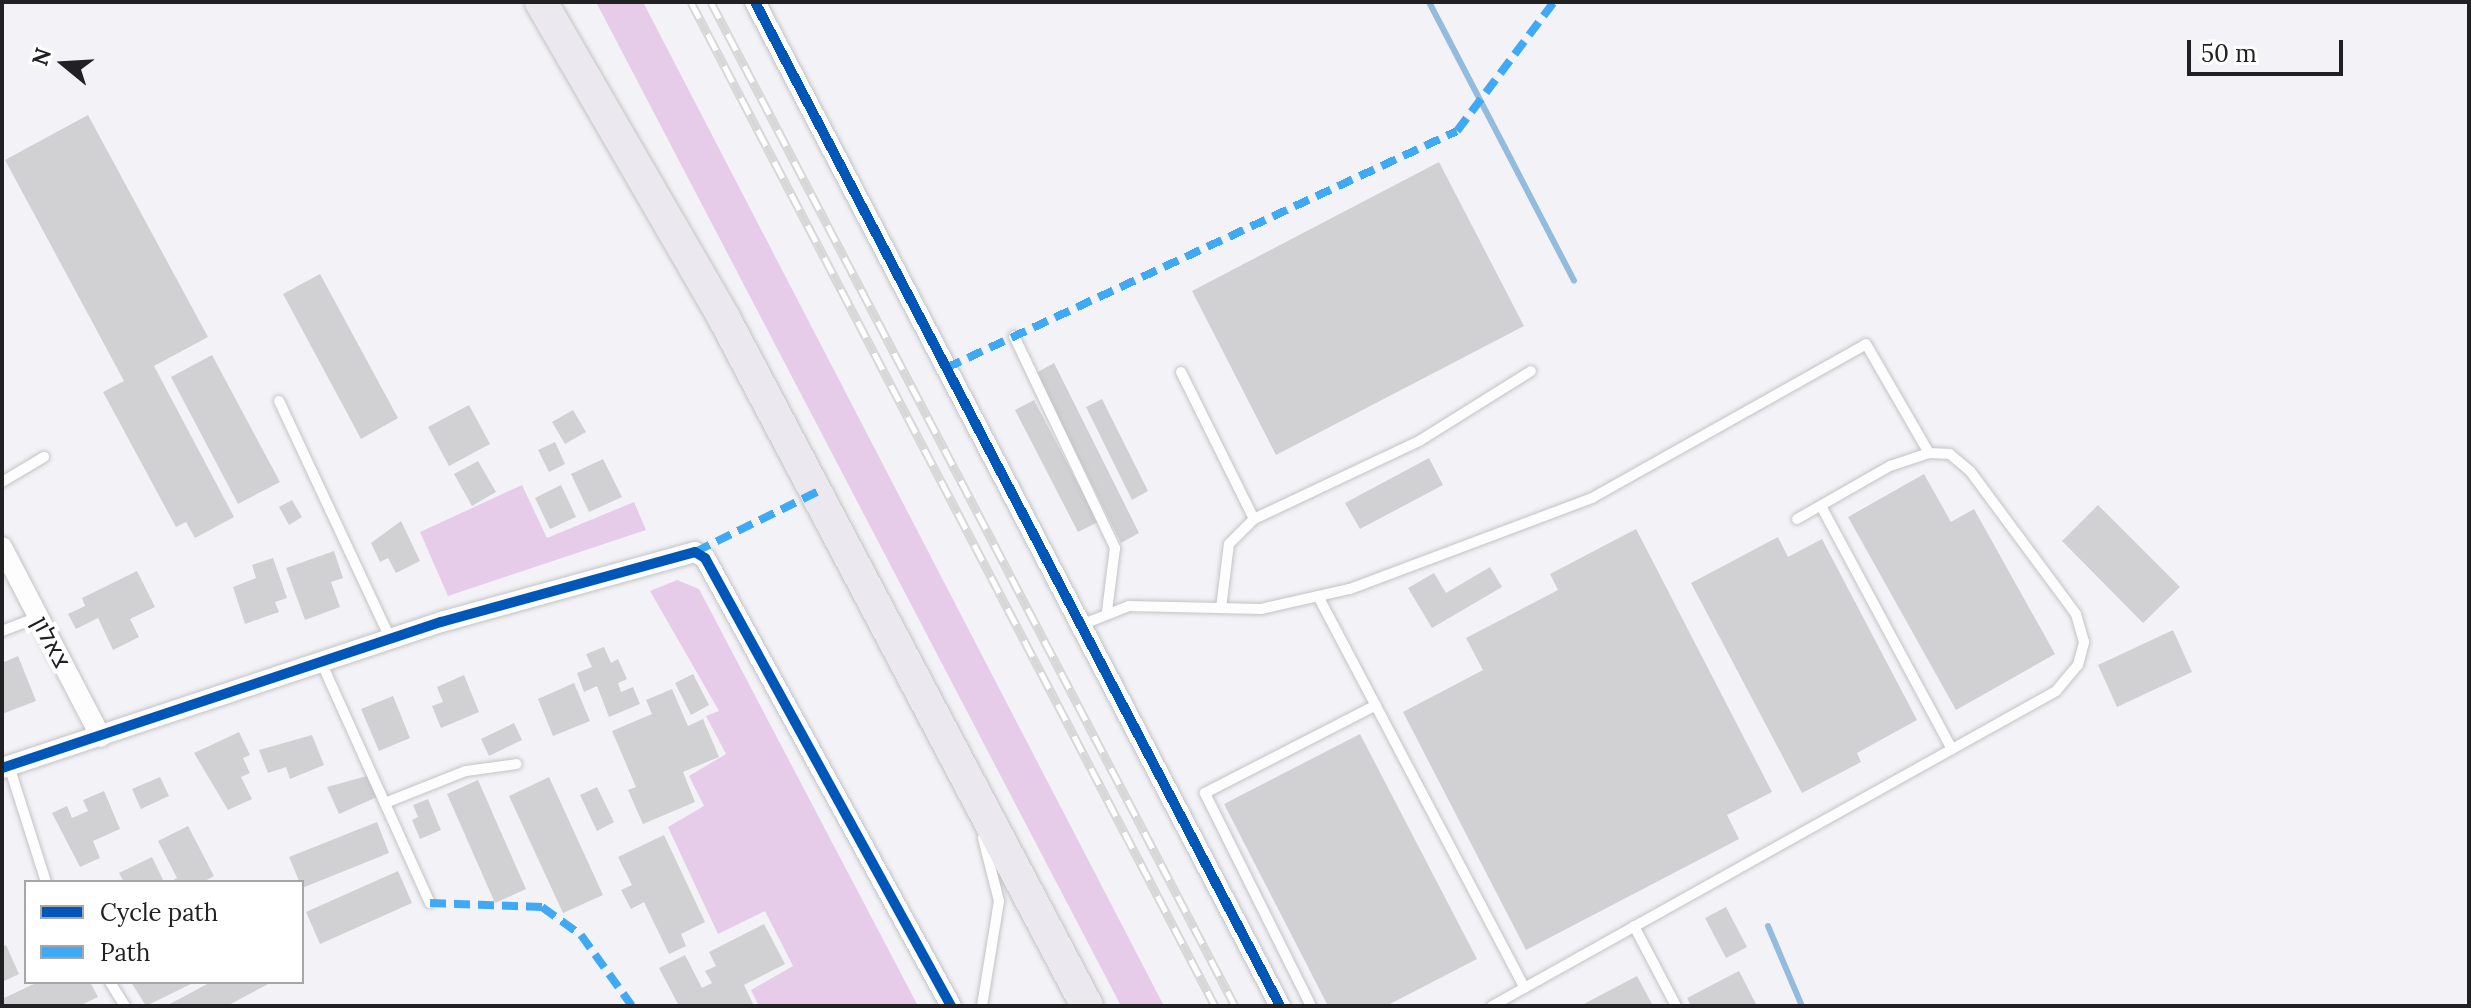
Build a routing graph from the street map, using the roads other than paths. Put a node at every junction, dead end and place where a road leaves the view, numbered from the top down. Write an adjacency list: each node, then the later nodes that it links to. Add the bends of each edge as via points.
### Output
1 (541, 2): 24 (main road, via 724,318)
2 (755, 2): 18 (street)
3 (1014, 336): 16 (lane, via 1115,548)
4 (1531, 371): 11 (lane, via 1419,441)
5 (1181, 372): 11 (lane)
6 (279, 401): 20 (lane)
7 (1929, 453): 10 (lane, via 1890,466); 14 (lane, via 1866,344 1592,498); 25 (lane, via 1950,454 1970,471 2076,614 2084,642 2078,665 2056,691)
8 (44, 457): 9 (lane)
9 (2, 482)
10 (1821, 506): 12 (lane); 25 (lane)
11 (1254, 519): 15 (lane, via 1229,544)
12 (1797, 519)
13 (2, 547): 17 (street, צאלון)
14 (1318, 596): 15 (lane, via 1261,609); 22 (lane)
15 (1221, 608): 16 (lane, via 1129,606)
16 (1107, 611): 18 (lane)
17 (38, 617): 19 (lane); 23 (street, צאלון)
18 (1081, 625): 38 (street)
19 (2, 631)
20 (391, 640): 21 (street); 35 (street, via 630,567 695,552 705,558)
21 (322, 664): 23 (street); 28 (lane)
22 (1376, 705): 33 (lane); 39 (lane, via 1205,793)
23 (101, 737): 27 (street)
24 (948, 738): 36 (lane, via 999,884 999,924); 37 (main road)
25 (1952, 749): 31 (lane)
26 (517, 764): 28 (lane, via 466,771)
27 (6, 767): 29 (lane)
28 (385, 803): 30 (lane)
29 (45, 880)
30 (430, 903)
31 (1634, 926): 33 (lane); 41 (lane)
32 (111, 984): 34 (lane)
33 (1525, 988): 40 (lane)
34 (125, 1006)
35 (951, 1006)
36 (982, 1006)
37 (1087, 1006)
38 (1280, 1006)
39 (1311, 1006)
40 (1492, 1006)
41 (1676, 1006)

